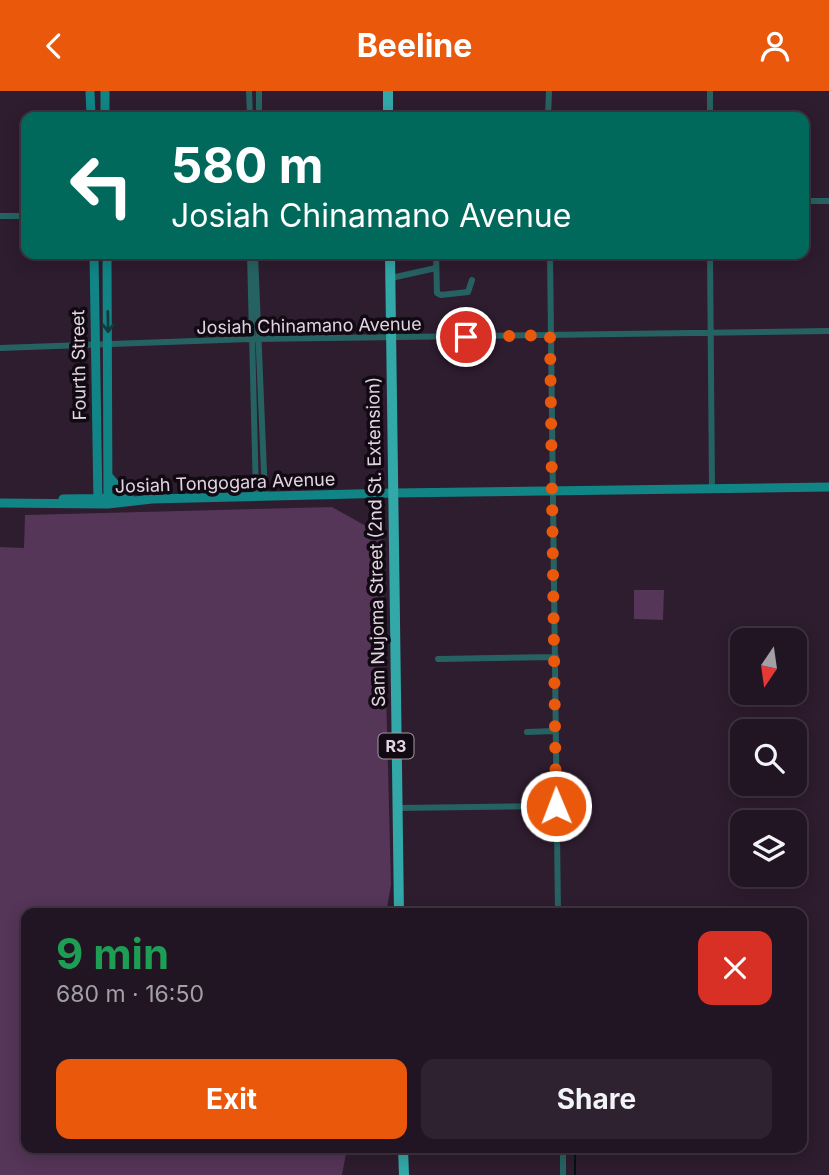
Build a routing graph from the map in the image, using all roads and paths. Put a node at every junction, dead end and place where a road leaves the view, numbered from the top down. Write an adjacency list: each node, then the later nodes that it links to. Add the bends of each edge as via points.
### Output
1 (90, 91): 8 (main road)
2 (105, 91): 9 (main road)
3 (249, 91): 10 (street)
4 (258, 91): 11 (street)
5 (388, 91): 12 (highway)
6 (549, 91): 13 (street)
7 (710, 91): 14 (street)
8 (91, 112)
9 (105, 112)
10 (250, 112)
11 (259, 112)
12 (388, 112)
13 (548, 112)
14 (710, 112)
15 (809, 201): 16 (street)
16 (829, 201)
17 (0, 216): 18 (street)
18 (21, 216)
19 (93, 259): 34 (main road, Fourth Street)
20 (107, 259): 35 (main road, one-way to 35)
21 (253, 259): 33 (street)
22 (390, 259): 27 (highway, Sam Nujoma Street (2nd St. Extension) / R3)
23 (436, 259): 26 (street)
24 (550, 259): 31 (street)
25 (710, 259): 30 (street)
26 (436, 268): 27 (street); 28 (street, via 437,293 441,295 468,292)
27 (391, 278): 32 (highway, Sam Nujoma Street (2nd St. Extension) / R3)
28 (472, 280)
29 (829, 331): 30 (street, Josiah Chinamano Avenue)
30 (710, 333): 31 (street, Josiah Chinamano Avenue); 40 (street)
31 (550, 335): 32 (street, Josiah Chinamano Avenue); 41 (street)
32 (392, 338): 33 (street, Josiah Chinamano Avenue); 42 (highway, Sam Nujoma Street (2nd St. Extension) / R3)
33 (253, 339): 35 (street, Josiah Chinamano Avenue); 43 (street)
34 (94, 345): 35 (street, Josiah Chinamano Avenue); 36 (street, Josiah Chinamano Avenue); 37 (main road, Fourth Street)
35 (108, 345): 38 (main road)
36 (0, 348)
37 (97, 476): 44 (main road); 47 (main road, Fourth Street)
38 (109, 477): 45 (main road); 47 (main road)
39 (829, 487): 40 (main road, Josiah Tongogara Avenue)
40 (712, 488): 41 (main road, Josiah Tongogara Avenue)
41 (553, 491): 42 (main road, Josiah Tongogara Avenue); 50 (street)
42 (394, 493): 43 (main road, Josiah Tongogara Avenue); 55 (highway, Sam Nujoma Street (2nd St. Extension) / R3)
43 (261, 496): 46 (main road, Josiah Tongogara Avenue)
44 (79, 497): 47 (main road); 48 (main road)
45 (127, 498): 46 (main road); 47 (main road)
46 (152, 499): 47 (main road, Josiah Tongogara Avenue)
47 (103, 500): 48 (main road, Josiah Tongogara Avenue)
48 (37, 502): 49 (main road, Josiah Tongogara Avenue)
49 (0, 503)
50 (556, 657): 51 (street); 52 (street)
51 (438, 659)
52 (555, 731): 53 (street); 54 (street)
53 (527, 732)
54 (556, 806): 55 (street); 57 (street)
55 (396, 808): 56 (highway, Sam Nujoma Street (2nd St. Extension) / R3)
56 (399, 908)
57 (558, 908)
58 (403, 1153): 60 (highway)
59 (563, 1153): 61 (street)
60 (404, 1175)
61 (563, 1175)

